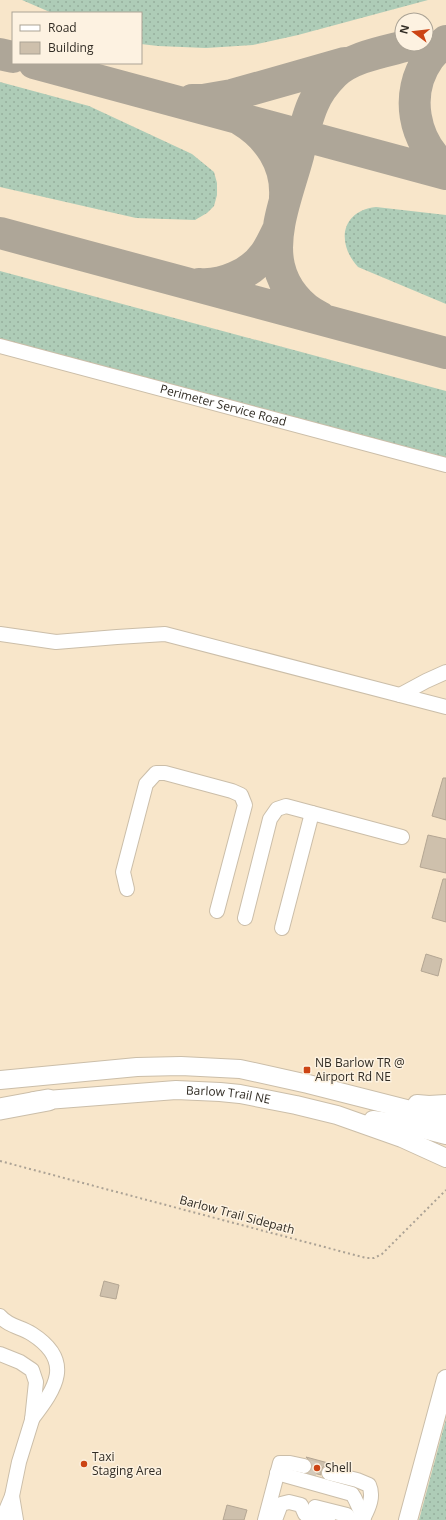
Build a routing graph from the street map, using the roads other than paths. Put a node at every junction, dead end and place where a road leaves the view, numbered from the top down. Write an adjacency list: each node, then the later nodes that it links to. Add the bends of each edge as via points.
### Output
1 (0, 346): 2 (street, Perimeter Service Road)
2 (446, 465)
3 (0, 634): 5 (street, via 56,642 164,634)
4 (446, 672): 5 (street)
5 (400, 695): 6 (street)
6 (446, 707)
7 (312, 814): 8 (street); 11 (street, via 286,806 277,809 270,819); 12 (street)
8 (402, 837)
9 (127, 889): 10 (street, via 123,872 146,784 156,773 165,773 232,791 241,795 245,805)
10 (217, 911)
11 (245, 918)
12 (282, 928)
13 (0, 1080): 14 (main road, Barlow Trail NE, via 137,1067 209,1067 240,1069)
14 (359, 1096): 17 (main road, via 429,1105); 20 (main road, Barlow Trail NE)
15 (48, 1100): 16 (main road, Barlow Trail NE); 18 (highway); 19 (main road, Barlow Trail NE, via 176,1090 220,1092 270,1099)
16 (0, 1104)
17 (446, 1104)
18 (0, 1110)
19 (337, 1115): 21 (main road, via 404,1124); 22 (main road, Barlow Trail NE, via 402,1138)
20 (446, 1119)
21 (446, 1135)
22 (446, 1158)
23 (0, 1316): 26 (street, via 5,1322 32,1334 48,1348 56,1360 58,1375 47,1400)
24 (0, 1354): 26 (street, via 32,1370 36,1382)
25 (446, 1379): 38 (main road)
26 (32, 1420): 30 (street)
27 (304, 1466): 28 (street, via 290,1462)
28 (279, 1468): 32 (street, via 352,1494 357,1500); 35 (street)
29 (329, 1473): 32 (street, via 369,1485 372,1491 371,1499)
30 (12, 1496): 33 (street); 34 (street)
31 (301, 1505): 32 (street); 36 (street, via 289,1502 281,1504); 37 (street, via 306,1514)
32 (359, 1519)
33 (2, 1520)
34 (16, 1520)
35 (265, 1520)
36 (276, 1520)
37 (328, 1520)
38 (408, 1520)

